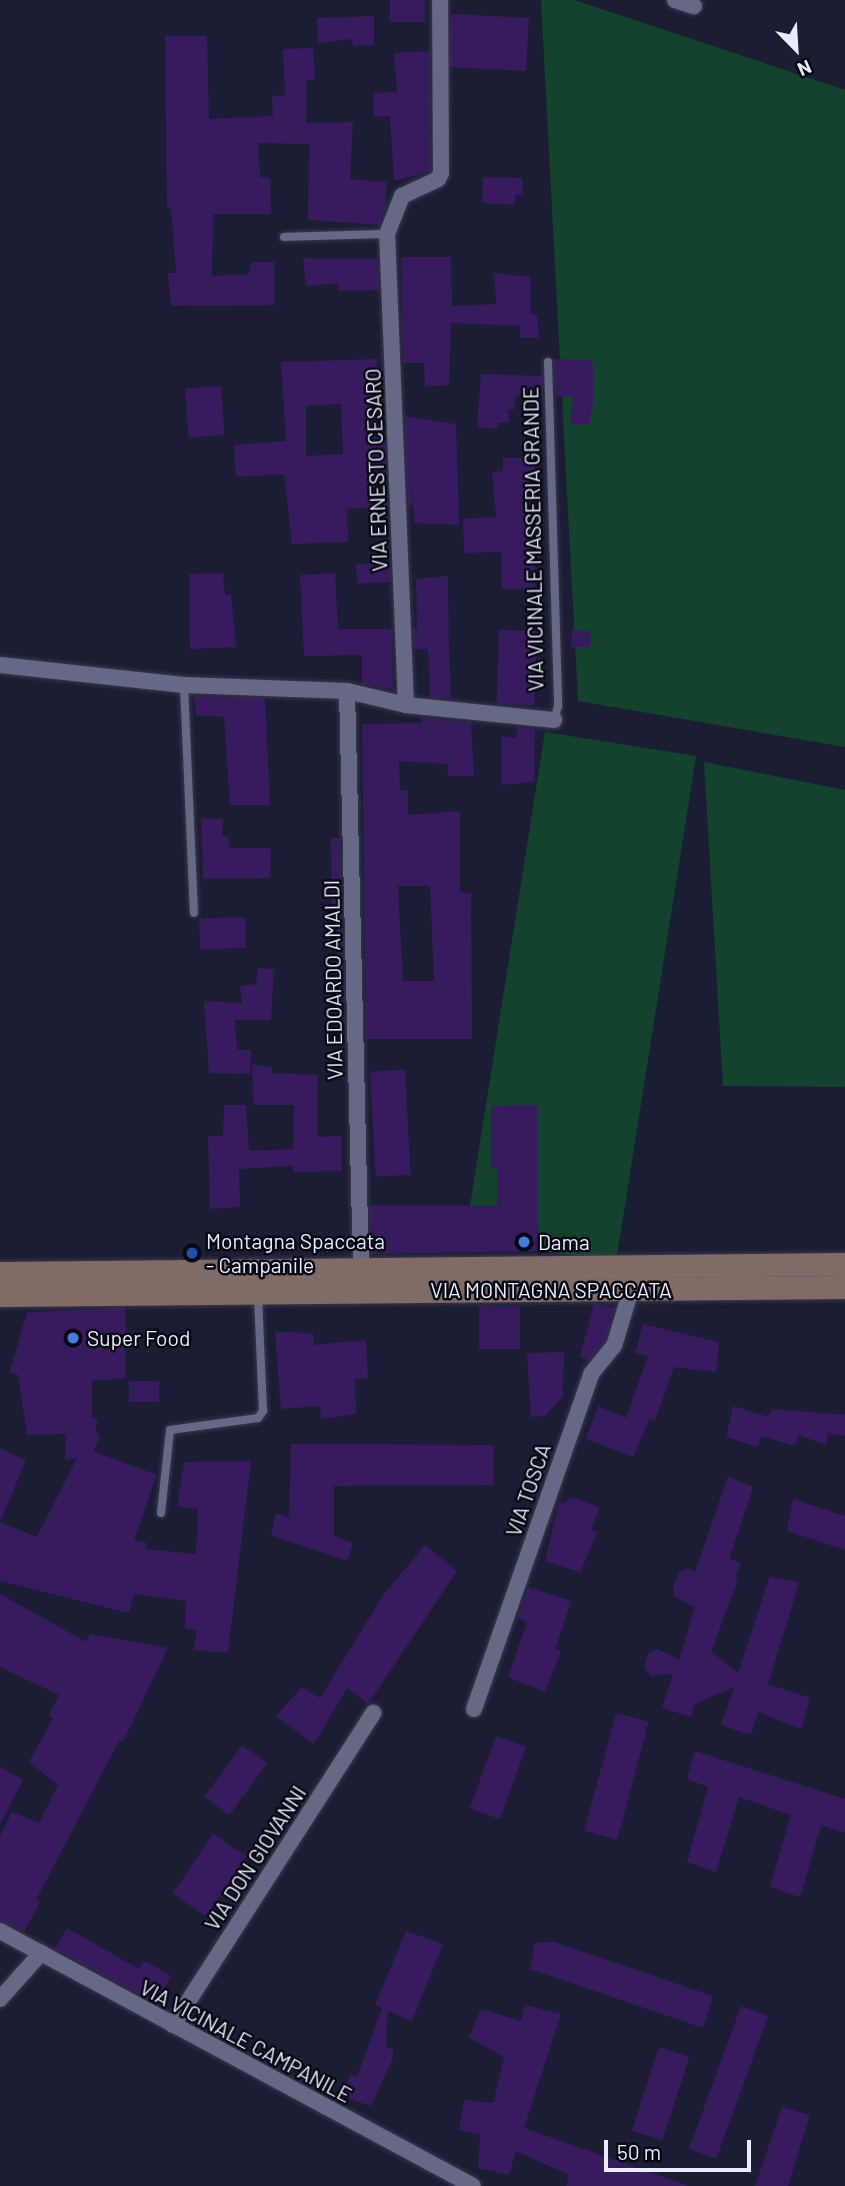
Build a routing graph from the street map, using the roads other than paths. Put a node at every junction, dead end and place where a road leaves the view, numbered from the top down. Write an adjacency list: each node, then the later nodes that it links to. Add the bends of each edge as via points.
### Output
1 (440, 0): 4 (street, VIA ERNESTO CESARO, via 441,173 438,179 402,196)
2 (675, 0): 3 (street)
3 (694, 6)
4 (387, 234): 5 (lane); 10 (street, VIA ERNESTO CESARO)
5 (284, 237)
6 (548, 362): 11 (lane, VIA VICINALE MASSERIA GRANDE, via 558,706)
7 (0, 665): 8 (street, VIA VICINALE MASSERIA GRANDE)
8 (184, 685): 9 (street, VIA VICINALE MASSERIA GRANDE); 12 (lane)
9 (347, 691): 10 (street, VIA VICINALE MASSERIA GRANDE); 14 (street, VIA EDOARDO AMALDI)
10 (406, 705): 11 (street, VIA VICINALE MASSERIA GRANDE)
11 (554, 720)
12 (194, 913)
13 (845, 1264): 14 (main road, VIA MONTAGNA SPACCATA)
14 (361, 1268): 15 (main road, VIA MONTAGNA SPACCATA)
15 (0, 1273)
16 (845, 1287): 18 (main road, VIA MONTAGNA SPACCATA)
17 (258, 1290): 18 (main road, VIA MONTAGNA SPACCATA); 19 (main road, VIA MONTAGNA SPACCATA); 20 (lane, via 263,1411 258,1418 170,1430)
18 (631, 1290): 21 (street, VIA TOSCA, via 614,1346 591,1374)
19 (0, 1295)
20 (160, 1513)
21 (474, 1709)
22 (373, 1713): 26 (street, VIA DON GIOVANNI)
23 (0, 1931): 24 (street, VIA VICINALE CAMPANILE)
24 (41, 1953): 25 (street); 26 (street, VIA VICINALE CAMPANILE)
25 (0, 1999)
26 (173, 2025): 27 (street, VIA VICINALE CAMPANILE)
27 (473, 2186)

